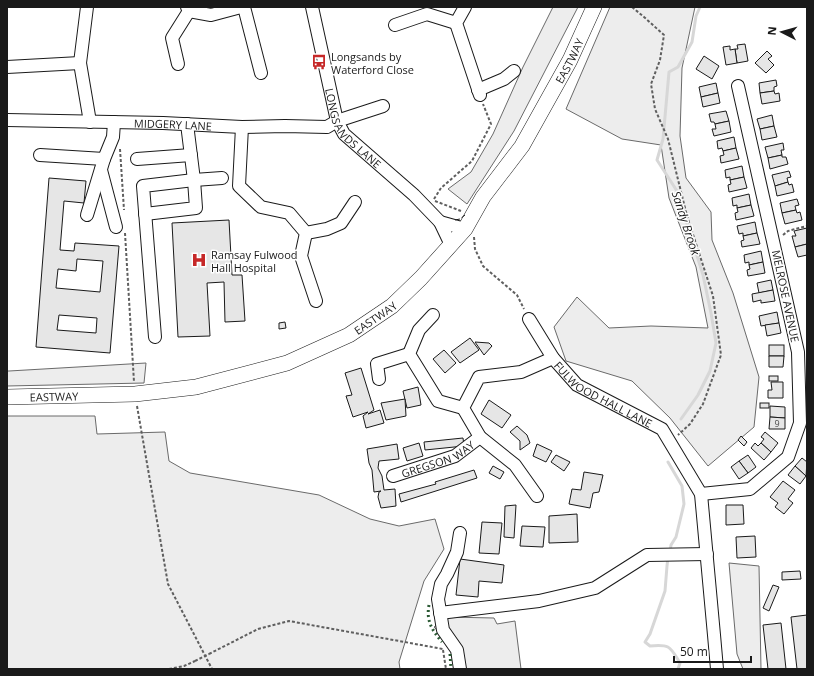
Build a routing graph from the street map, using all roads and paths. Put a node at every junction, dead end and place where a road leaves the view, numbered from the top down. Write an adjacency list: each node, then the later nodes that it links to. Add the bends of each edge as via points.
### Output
1 (87, 7): 11 (street)
2 (241, 7): 8 (street, via 212,15)
3 (244, 7): 15 (street)
4 (312, 7): 20 (street, LONGSANDS LANE)
5 (465, 7): 9 (street)
6 (594, 7): 39 (main road, EASTWAY, via 570,60 522,146 483,197)
7 (632, 7): 52 (path, via 664,35 660,60 651,84 655,109 668,139 713,296 721,355 703,404 690,424)
8 (188, 9): 12 (street, via 172,38)
9 (456, 23): 10 (street, via 427,14); 17 (street)
10 (395, 25)
11 (80, 63): 13 (street); 21 (street)
12 (178, 64)
13 (7, 67)
14 (514, 71): 17 (street, via 504,80)
15 (261, 73)
16 (738, 86): 40 (street, MELROSE AVENUE)
17 (479, 93): 32 (path, via 491,124 472,161 441,188 433,200)
18 (383, 106): 20 (street, MIDGERY LANE)
19 (7, 120): 21 (street, MIDGERY LANE)
20 (337, 121): 24 (street, MIDGERY LANE, via 327,127); 35 (street, LONGSANDS LANE, via 344,134)
21 (90, 122): 22 (street, MIDGERY LANE)
22 (114, 122): 23 (street, MIDGERY LANE); 28 (street, via 114,137)
23 (186, 124): 24 (street, MIDGERY LANE); 26 (street)
24 (242, 127): 38 (street, via 239,186 261,207 289,213)
25 (40, 155): 28 (street)
26 (190, 155): 27 (street); 30 (street)
27 (137, 159)
28 (102, 164): 34 (street); 37 (street)
29 (222, 178): 30 (street)
30 (194, 180): 33 (street, via 196,208); 33 (street, via 143,186)
31 (355, 202): 38 (street, via 341,223)
32 (463, 212)
33 (145, 214): 45 (street)
34 (87, 215)
35 (440, 222): 39 (street, LONGSANDS LANE); 41 (street, LONGSANDS LANE)
36 (807, 226): 40 (path, via 788,231)
37 (116, 227)
38 (306, 233): 42 (street, via 301,256)
39 (469, 233): 41 (main road, EASTWAY); 44 (path, via 483,266 517,295)
40 (774, 241): 54 (street, MELROSE AVENUE, via 798,352 800,423 788,457 750,489)
41 (451, 245): 49 (main road, EASTWAY, via 392,306 349,335 287,364 196,387 142,393)
42 (316, 301)
43 (433, 315): 46 (street, via 419,330)
44 (529, 319): 47 (street, FULWOOD HALL LANE)
45 (155, 337)
46 (408, 354): 48 (street, via 377,364); 50 (street, via 438,400)
47 (553, 358): 50 (street, via 521,372 479,377); 52 (street, FULWOOD HALL LANE, via 577,384 662,429)
48 (379, 379)
49 (7, 397)
50 (463, 408): 51 (street, GREGSON WAY)
51 (480, 437): 53 (street, GREGSON WAY, via 455,456); 55 (street, GREGSON WAY, via 515,465)
52 (670, 443): 54 (street, FULWOOD HALL LANE)
53 (393, 476)
54 (701, 494): 57 (street, FULWOOD HALL LANE)
55 (537, 496)
56 (460, 533): 58 (street, via 457,552 441,584 438,598)
57 (707, 554): 58 (street, via 647,555 595,588 539,601); 63 (street, FULWOOD HALL LANE)
58 (440, 613): 59 (street)
59 (448, 647): 60 (path, bridge, via 288,622 258,629 184,666); 61 (path); 62 (street, via 457,650)
60 (169, 669)
61 (446, 669)
62 (460, 669)
63 (716, 669)

